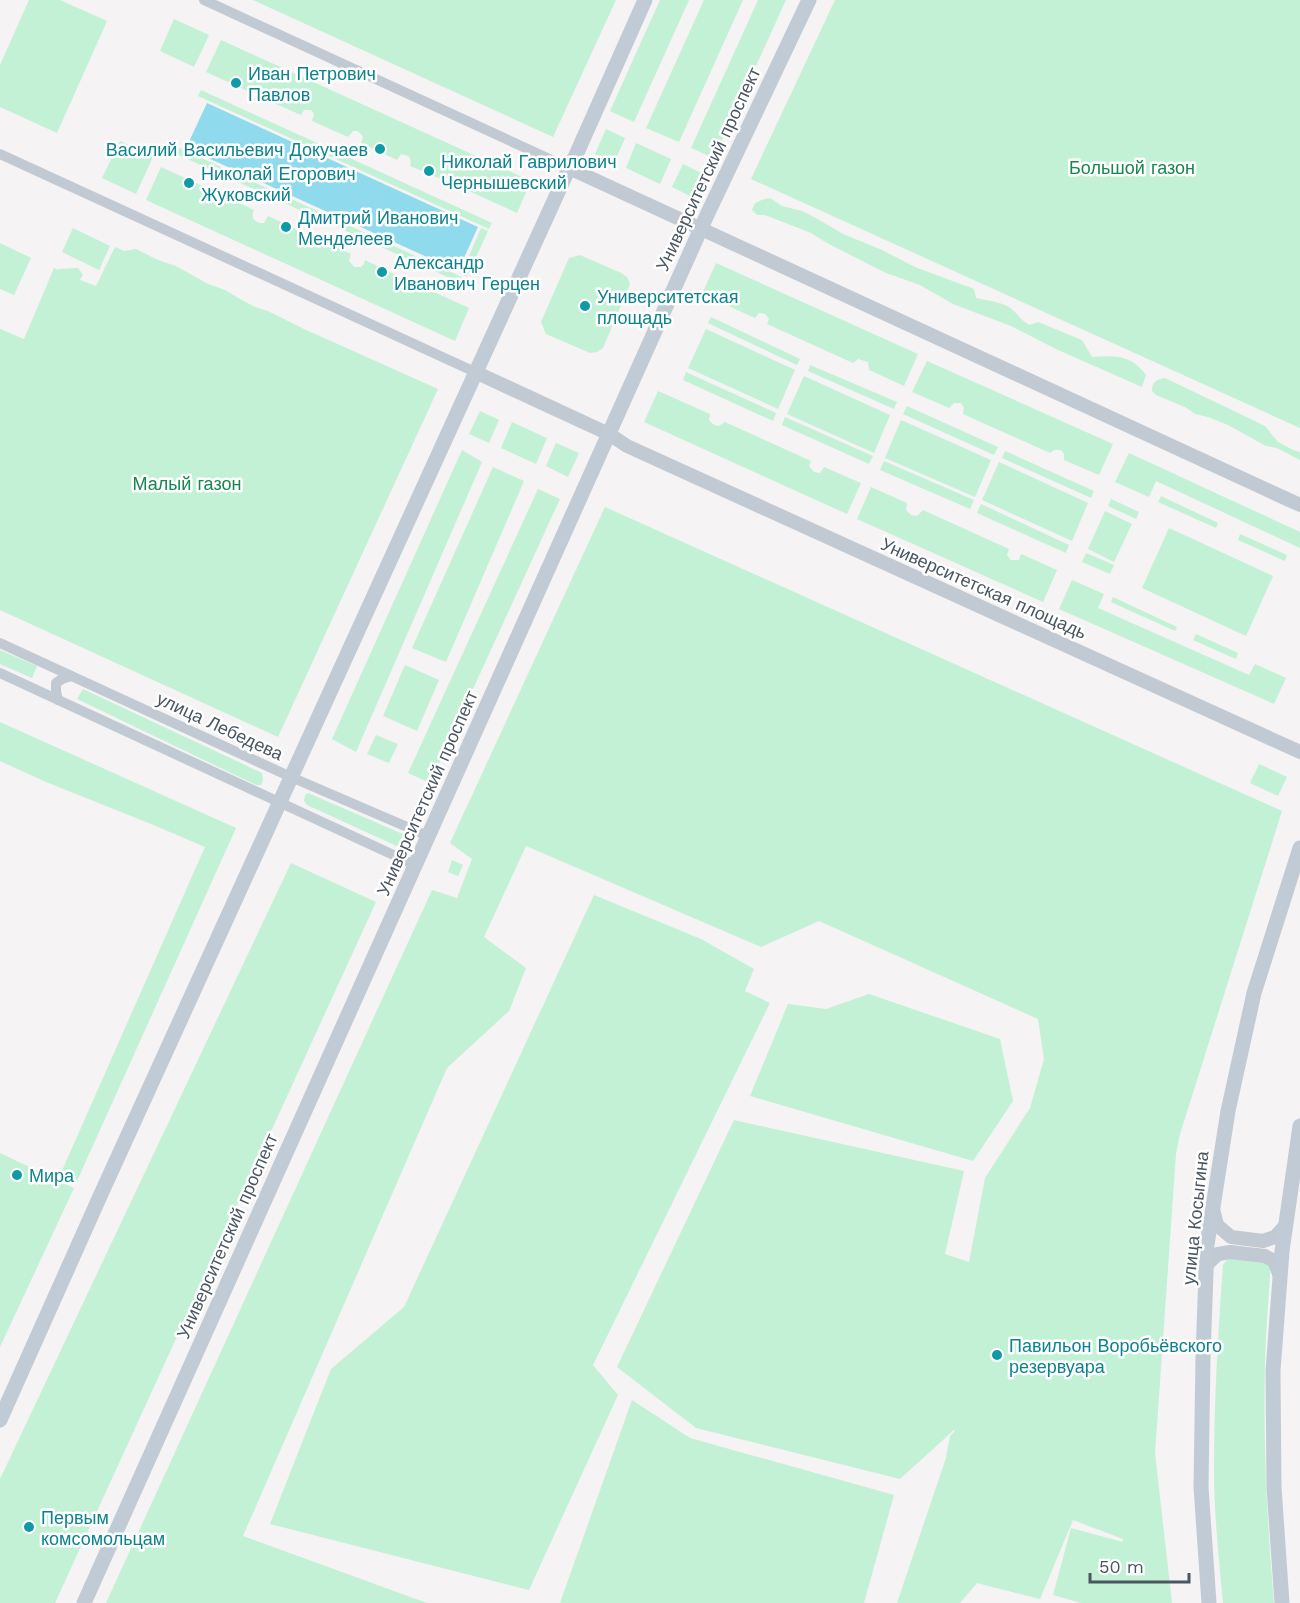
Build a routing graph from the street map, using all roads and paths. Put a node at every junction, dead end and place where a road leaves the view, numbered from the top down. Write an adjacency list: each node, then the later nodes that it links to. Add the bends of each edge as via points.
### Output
1 (204, 0): 5 (street)
2 (645, 0): 5 (main road)
3 (809, 0): 6 (main road, Университетский проспект)
4 (0, 154): 7 (street, Университетская площадь)
5 (568, 168): 6 (street); 7 (main road)
6 (701, 229): 8 (main road, Университетский проспект); 9 (street)
7 (476, 372): 8 (street, Университетская площадь); 15 (main road)
8 (609, 434): 14 (street, Университетская площадь, via 627,446); 17 (main road, Университетский проспект)
9 (1300, 505)
10 (0, 643): 12 (street, улица Лебедева)
11 (0, 673): 13 (street)
12 (71, 676): 13 (street, via 57,683); 15 (street, улица Лебедева)
13 (58, 699): 16 (street)
14 (1300, 752)
15 (291, 777): 16 (main road); 17 (street, улица Лебедева)
16 (279, 802): 19 (street); 25 (main road)
17 (428, 836): 19 (main road, Университетский проспект)
18 (1300, 848): 21 (main road, улица Косыгина, via 1254,993 1228,1111)
19 (415, 865): 26 (main road, Университетский проспект)
20 (1300, 1126): 22 (main road)
21 (1213, 1209): 22 (street, via 1217,1224 1231,1237 1263,1241 1275,1237); 23 (main road, улица Косыгина)
22 (1286, 1225): 24 (main road)
23 (1207, 1263): 24 (street, via 1218,1254 1230,1252 1265,1256 1274,1261); 27 (main road, улица Косыгина, via 1201,1487)
24 (1280, 1276): 28 (main road, via 1273,1383 1274,1487)
25 (0, 1420)
26 (84, 1603)
27 (1209, 1603)
28 (1282, 1603)

